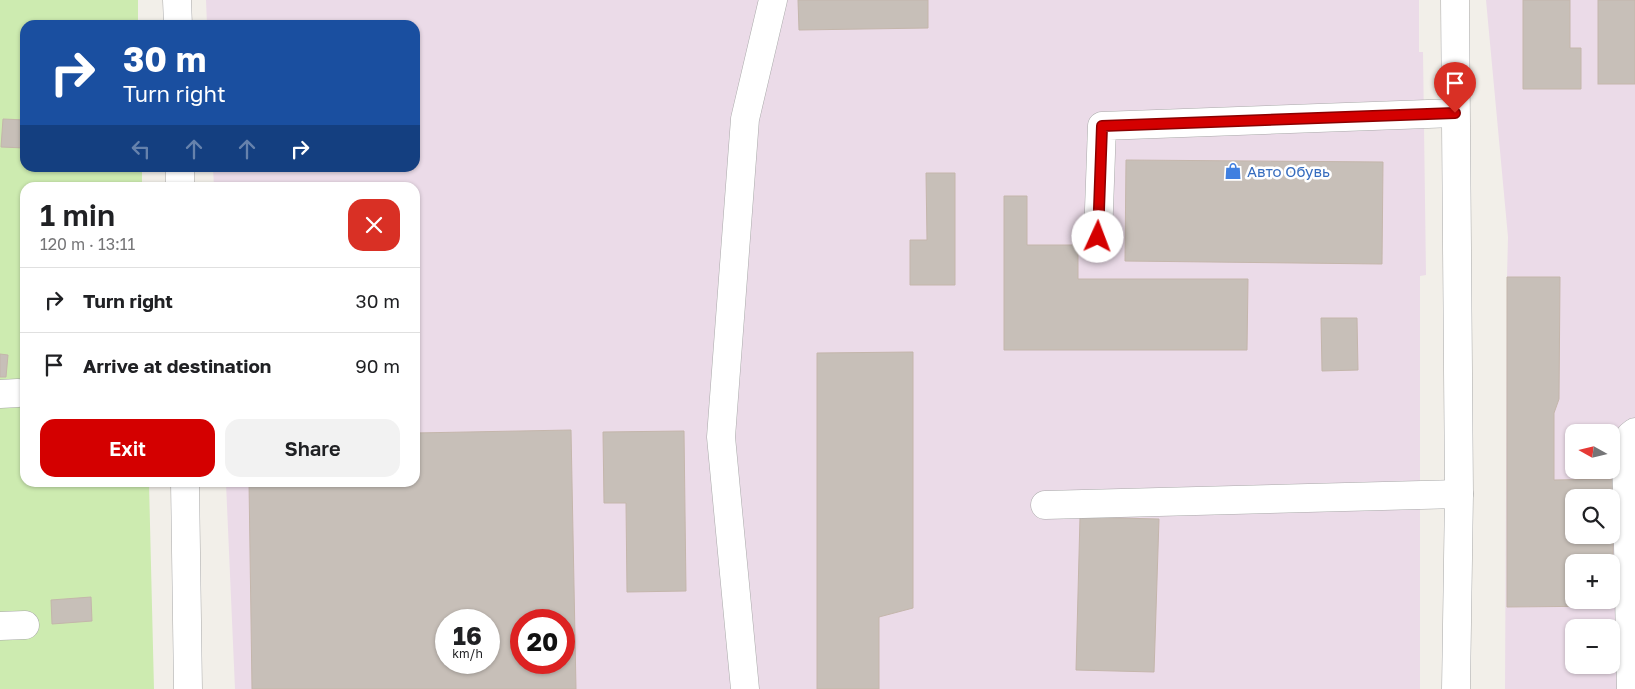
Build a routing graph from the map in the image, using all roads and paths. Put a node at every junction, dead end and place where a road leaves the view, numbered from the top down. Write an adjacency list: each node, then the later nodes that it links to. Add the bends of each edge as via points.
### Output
1 (178, 0): 4 (street)
2 (773, 0): 12 (street, via 745,119 721,437)
3 (1454, 0): 5 (street)
4 (178, 20)
5 (1455, 113): 6 (street, via 1102,126); 9 (street)
6 (1098, 237)
7 (1635, 432): 14 (street, via 1630,436 1626,449)
8 (185, 487): 11 (street)
9 (1458, 494): 10 (street); 13 (street)
10 (1045, 505)
11 (188, 689)
12 (745, 689)
13 (1456, 689)
14 (1631, 689)

